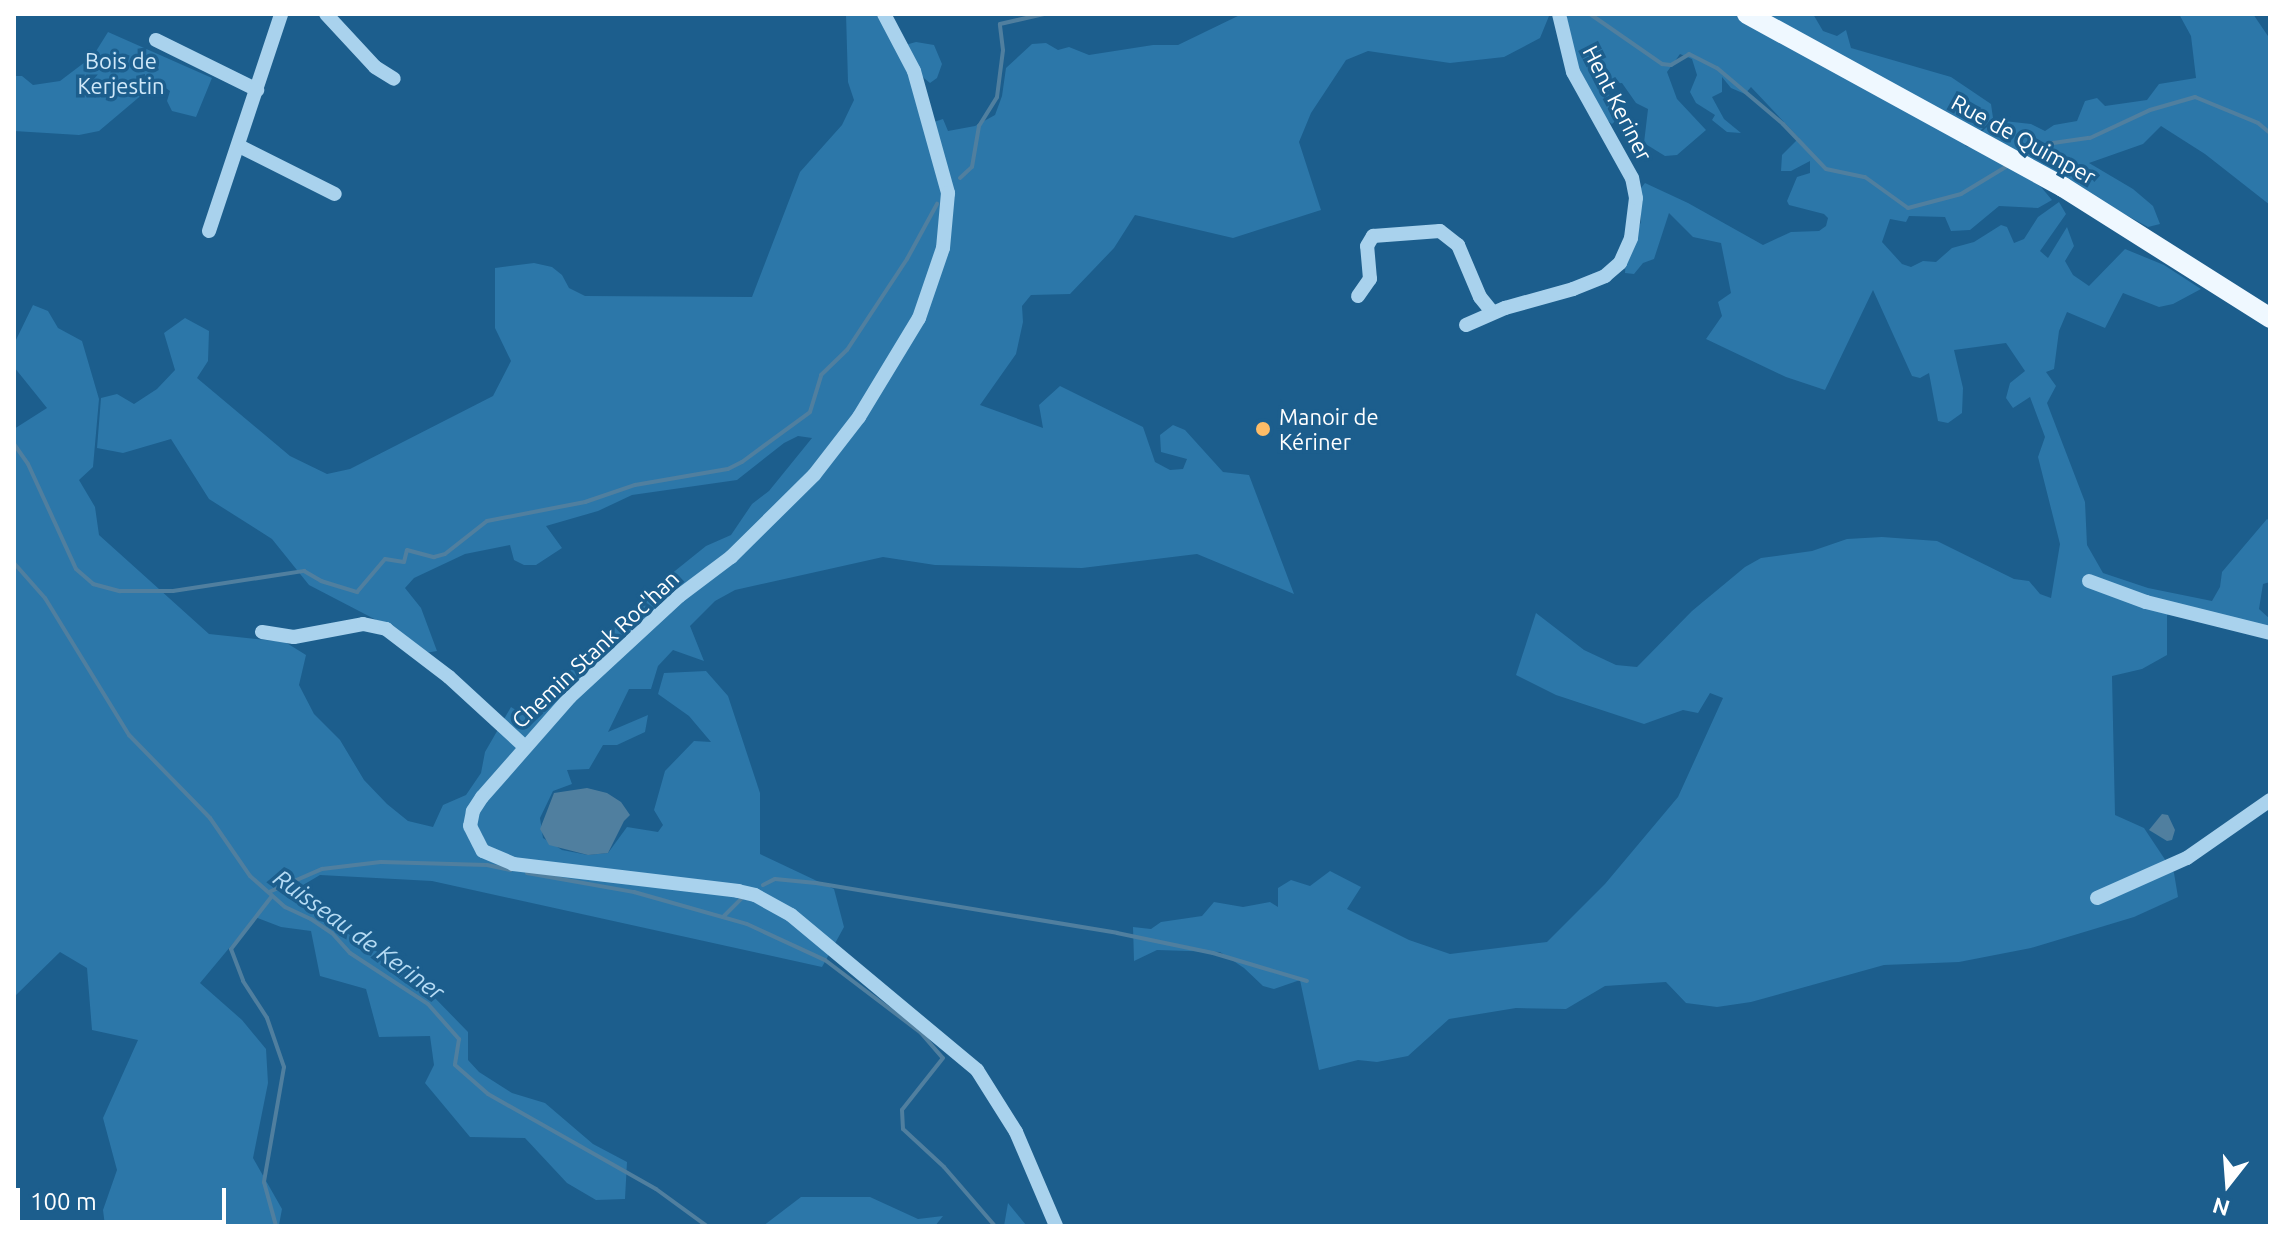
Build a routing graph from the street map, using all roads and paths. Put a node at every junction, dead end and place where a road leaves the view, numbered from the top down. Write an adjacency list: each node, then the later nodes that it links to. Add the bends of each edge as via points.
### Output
1 (281, 14): 8 (street)
2 (326, 14): 7 (street, via 375,67)
3 (884, 14): 19 (street, Chemin Stank Roc'han, via 914,71 948,193 943,248 919,318 859,417 814,475 731,557 646,625)
4 (1559, 14): 13 (street, Hent Keriner, via 1573,72 1632,178 1636,198 1631,238 1620,263 1605,276)
5 (1747, 14): 14 (main road, Rue de Quimper, via 2051,180)
6 (156, 40): 8 (street)
7 (394, 79)
8 (257, 90): 9 (street)
9 (239, 146): 10 (street); 11 (street)
10 (335, 194)
11 (209, 231)
12 (1358, 296): 13 (street, via 1370,279 1367,246 1373,236 1440,231 1458,245)
13 (1492, 312): 15 (street, Hent Keriner)
14 (2270, 318)
15 (1466, 325)
16 (2089, 581): 18 (street, via 2146,602)
17 (262, 632): 19 (street, via 294,637 370,624 386,629 449,677)
18 (2270, 633)
19 (524, 746): 22 (street, Chemin Stank Roc'han, via 473,811 471,834 483,851 522,865 738,891 791,915 977,1070 1016,1132)
20 (2270, 800): 21 (street, via 2187,858)
21 (2097, 898)
22 (1056, 1226)

